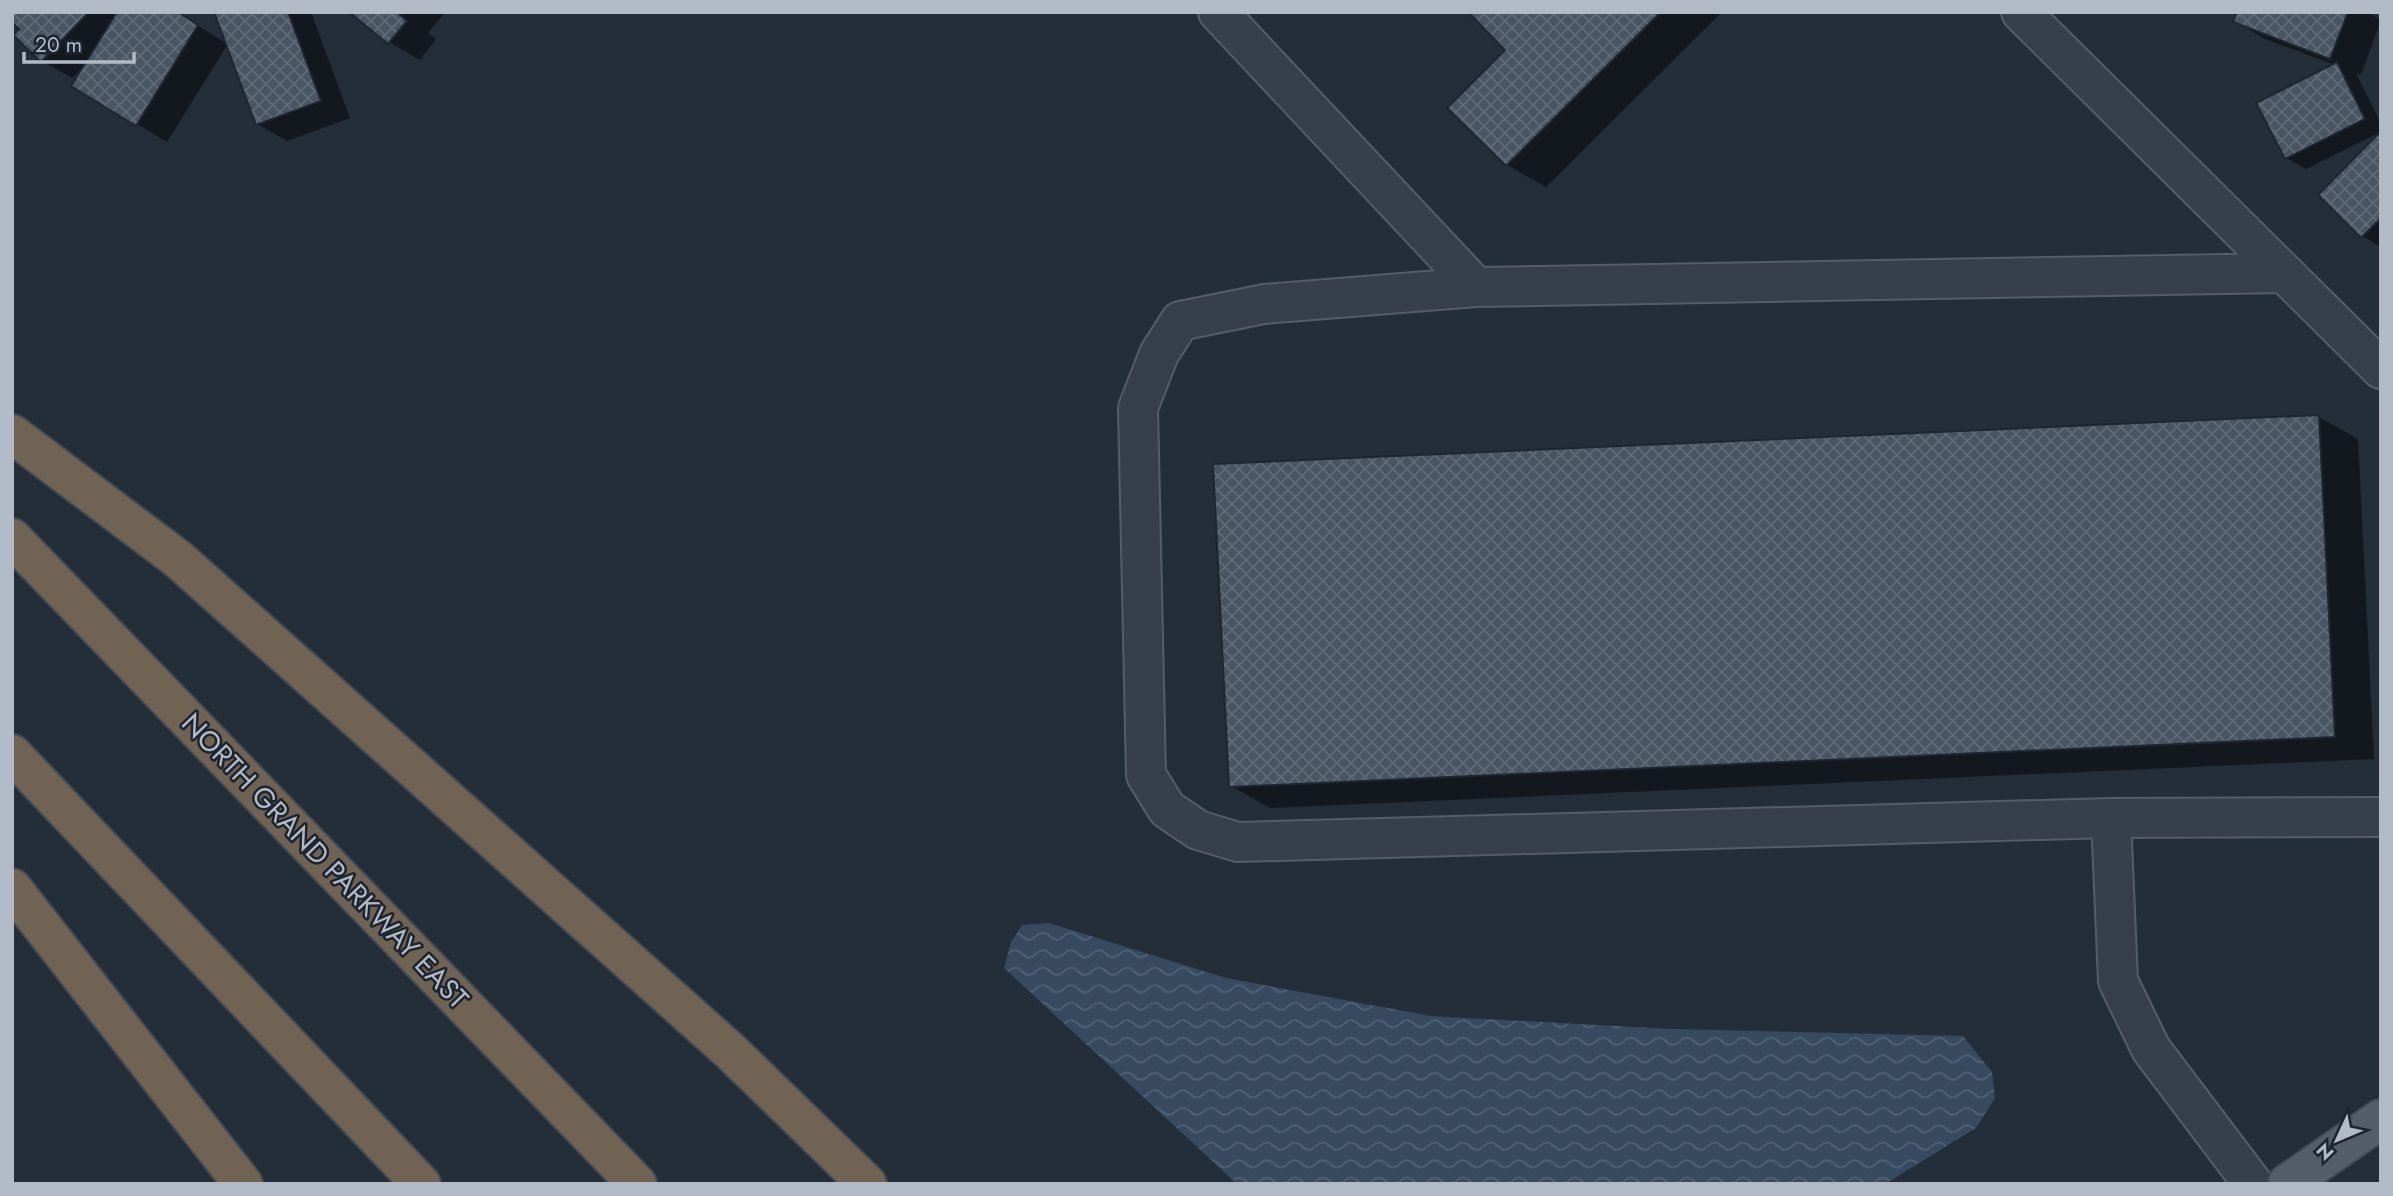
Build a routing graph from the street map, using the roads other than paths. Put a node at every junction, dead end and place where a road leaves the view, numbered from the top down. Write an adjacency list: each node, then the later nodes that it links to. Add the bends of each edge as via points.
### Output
1 (1218, 12): 4 (lane)
2 (2021, 12): 3 (lane)
3 (2284, 273): 4 (lane); 5 (lane)
4 (1476, 287): 10 (lane, via 1264,304 1180,321 1159,354 1138,408 1146,775 1167,809 1198,830 1238,842)
5 (2381, 369)
6 (12, 434): 16 (highway, via 178,559 729,1049)
7 (12, 538): 15 (highway, NORTH GRAND PARKWAY EAST)
8 (12, 754): 14 (highway)
9 (2381, 817): 10 (lane)
10 (2111, 818): 17 (lane, via 2118,981 2151,1049)
11 (12, 888): 13 (highway)
12 (2381, 1119): 18 (main road)
13 (243, 1184)
14 (421, 1184)
15 (637, 1184)
16 (867, 1184)
17 (2253, 1184)
18 (2287, 1184)

